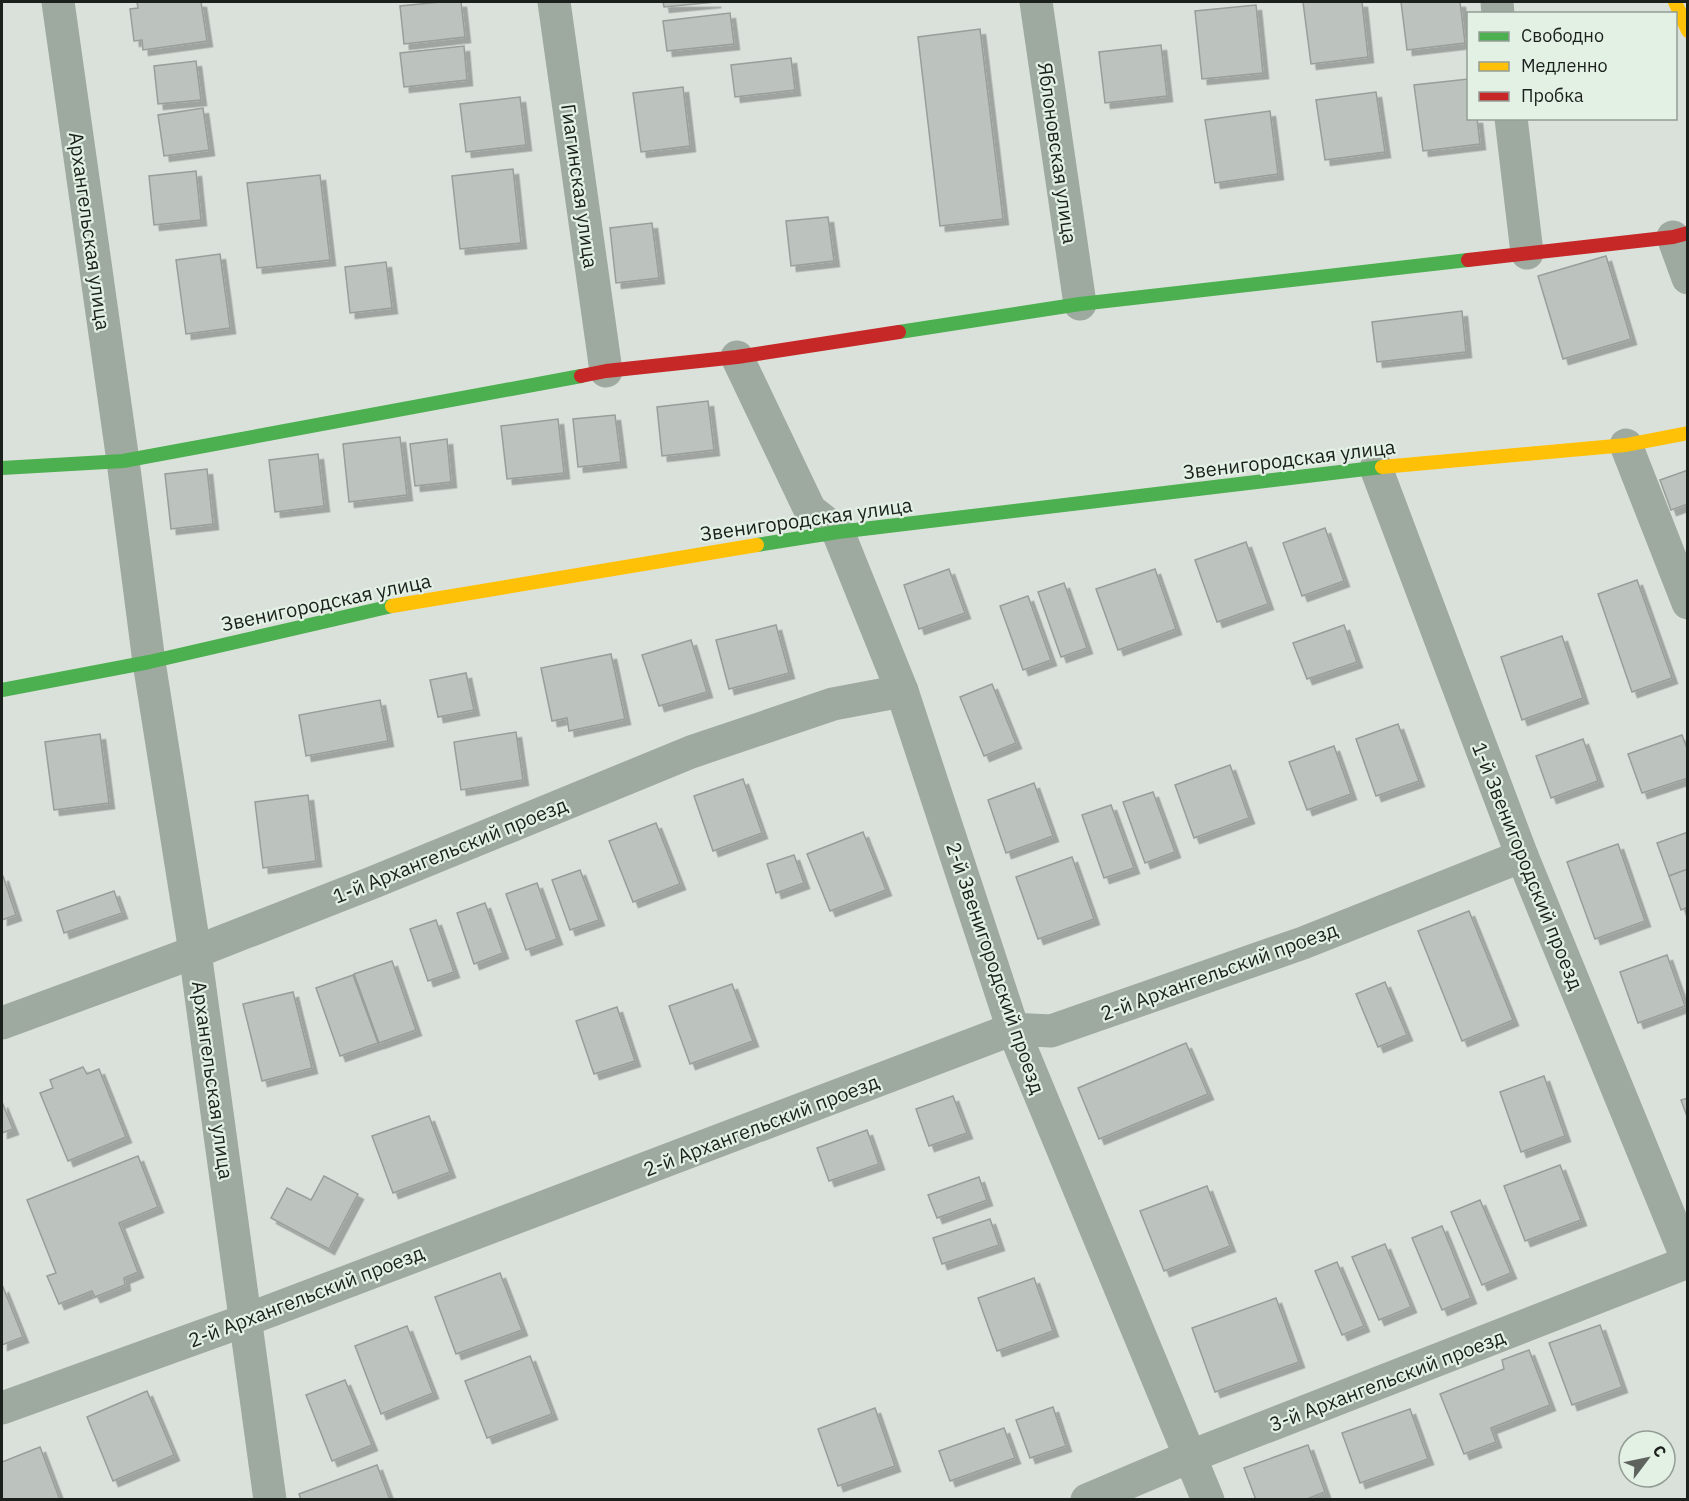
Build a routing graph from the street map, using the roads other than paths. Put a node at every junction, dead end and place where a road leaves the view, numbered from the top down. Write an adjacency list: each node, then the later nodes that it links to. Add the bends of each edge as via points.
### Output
1 (58, 2): 15 (street, Архангельская улица)
2 (554, 2): 12 (street, Гиагинская улица)
3 (1036, 2): 10 (street, Яблоновская улица)
4 (1675, 2): 5 (street)
5 (1688, 31)
6 (1511, 120): 8 (street)
7 (1680, 235): 8 (street); 9 (street)
8 (1527, 253): 10 (street)
9 (1688, 278)
10 (1080, 304): 11 (street)
11 (737, 357): 12 (street); 18 (street, via 810,510)
12 (606, 371): 15 (street)
13 (1688, 433): 14 (street, Звенигородская улица)
14 (1626, 445): 17 (street, Звенигородская улица); 19 (street)
15 (123, 461): 16 (street); 20 (street, Архангельская улица)
16 (2, 468)
17 (1376, 468): 18 (street, Звенигородская улица); 23 (street, 1-й Звенигородский проезд)
18 (838, 532): 20 (street, Звенигородская улица, via 414,601); 22 (street, 2-й Звенигородский проезд)
19 (1688, 603)
20 (149, 662): 21 (street, Звенигородская улица); 24 (street, Архангельская улица)
21 (2, 690)
22 (902, 691): 24 (street, 1-й Архангельский проезд, via 833,704 690,752); 26 (street, 2-й Звенигородский проезд)
23 (1522, 856): 26 (street, 2-й Архангельский проезд, via 1302,943 1051,1031); 27 (street, 1-й Звенигородский проезд)
24 (195, 952): 25 (street, 1-й Архангельский проезд); 28 (street, Архангельская улица)
25 (2, 1023)
26 (1013, 1029): 28 (street, 2-й Архангельский проезд); 30 (street, 2-й Звенигородский проезд)
27 (1688, 1262): 30 (street, 3-й Архангельский проезд)
28 (246, 1320): 29 (street, 2-й Архангельский проезд); 31 (street, Архангельская улица)
29 (2, 1408)
30 (1191, 1456): 32 (street, 3-й Архангельский проезд); 33 (street, 2-й Звенигородский проезд)
31 (270, 1500)
32 (1087, 1500)
33 (1208, 1500)

